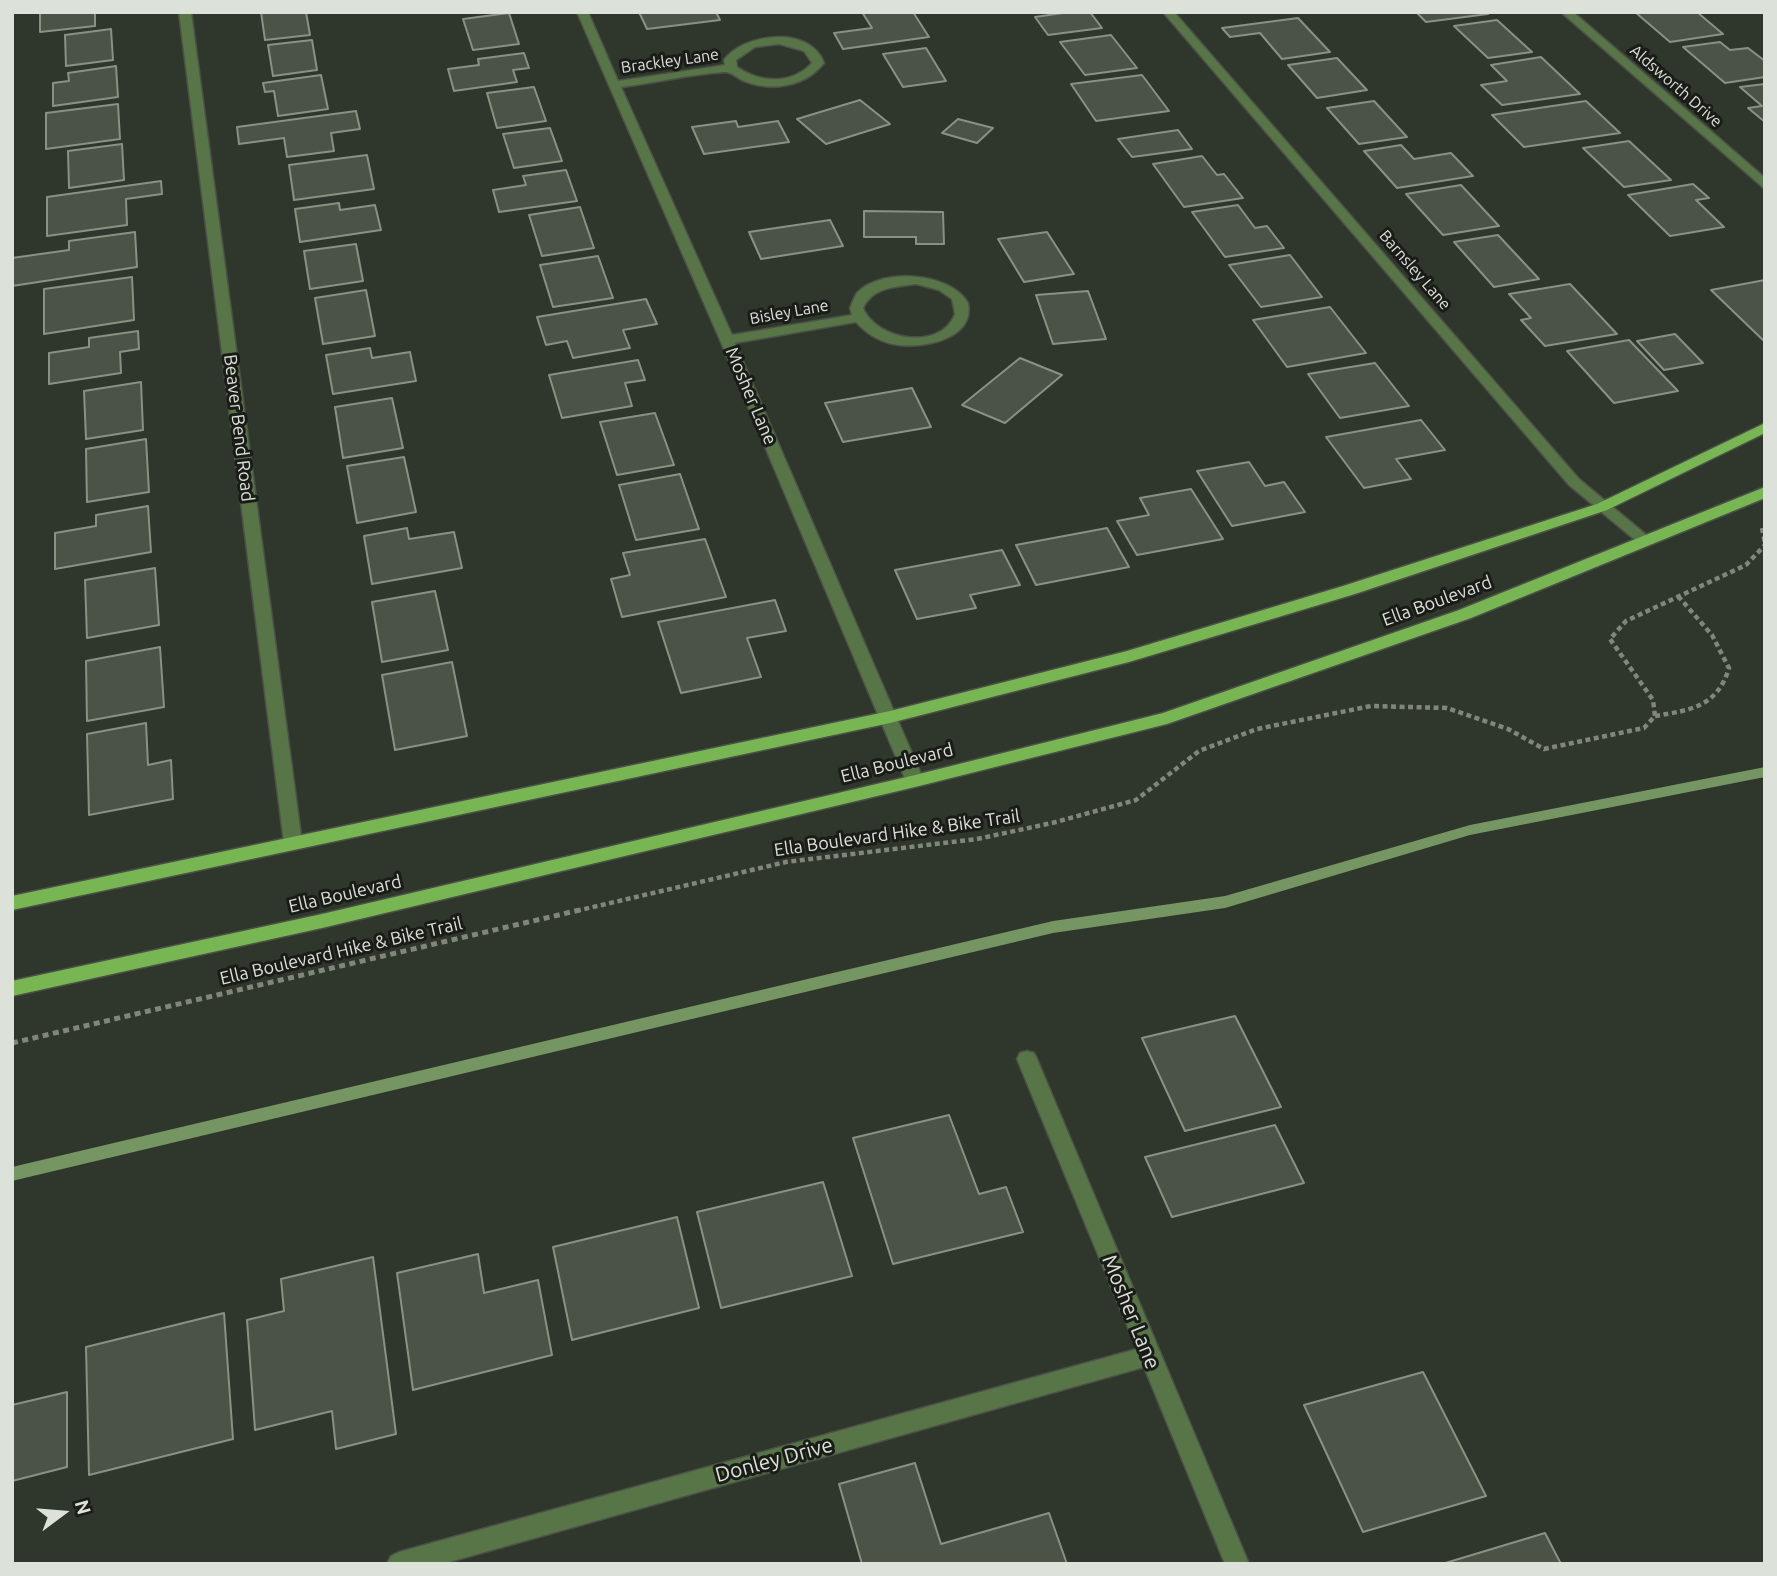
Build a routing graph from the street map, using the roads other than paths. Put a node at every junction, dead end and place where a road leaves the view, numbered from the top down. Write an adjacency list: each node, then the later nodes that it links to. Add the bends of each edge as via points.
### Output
1 (185, 12): 16 (street, Beaver Bend Road)
2 (582, 12): 6 (street, Mosher Lane)
3 (1168, 12): 12 (street, Barnsley Lane, via 1574,482)
4 (1566, 12): 7 (street, Aldsworth Drive)
5 (731, 68): 5 (street, Brackley Lane, via 752,81 769,83 801,78 818,64 808,48 779,41 735,52); 6 (street, Brackley Lane)
6 (614, 85): 9 (street, Mosher Lane)
7 (1765, 184)
8 (858, 318): 8 (street, via 883,337 914,340 944,334 963,314 961,302 952,292 916,280 877,286 863,295 856,306); 9 (street, Bisley Lane)
9 (727, 340): 14 (street, Mosher Lane)
10 (1765, 426): 12 (main road, Ella Boulevard)
11 (1765, 492): 13 (main road, Ella Boulevard)
12 (1602, 507): 13 (street, Barnsley Lane); 14 (main road, Ella Boulevard, via 1129,656)
13 (1645, 541): 15 (main road, Ella Boulevard, via 1465,614 1167,718)
14 (890, 718): 15 (street, Mosher Lane); 16 (main road, Ella Boulevard)
15 (915, 781): 18 (main road, Ella Boulevard)
16 (293, 843): 17 (main road, Ella Boulevard)
17 (12, 903)
18 (12, 989)
19 (1027, 1059): 20 (street, Mosher Lane)
20 (1149, 1356): 21 (street, Donley Drive); 22 (street, Mosher Lane)
21 (406, 1563)
22 (1237, 1564)

